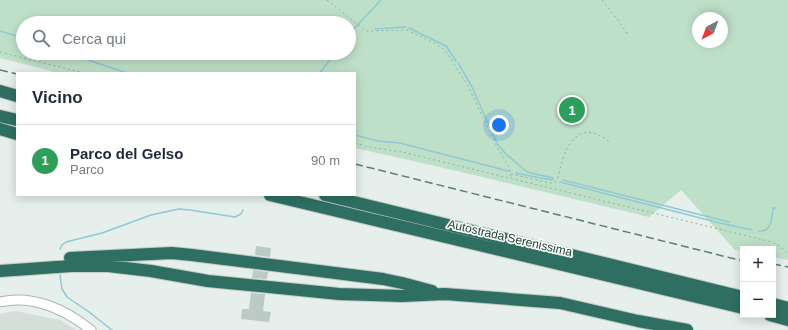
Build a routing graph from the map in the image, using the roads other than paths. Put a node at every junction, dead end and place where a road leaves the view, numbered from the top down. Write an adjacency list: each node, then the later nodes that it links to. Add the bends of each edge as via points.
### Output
1 (0, 91): 2 (highway)
2 (16, 96)
3 (0, 116): 4 (highway)
4 (16, 120)
5 (0, 129): 6 (highway)
6 (16, 134)
7 (0, 137): 8 (highway)
8 (16, 141)
9 (274, 196): 18 (highway, Autostrada Serenissima)
10 (329, 196): 14 (highway, Autostrada Serenissima)
11 (0, 262): 13 (highway, via 172,253 390,280)
12 (0, 271): 13 (highway, via 108,266 208,281 339,294)
13 (445, 294): 15 (highway)
14 (740, 296)
15 (515, 300): 22 (highway); 25 (highway, via 560,303)
16 (0, 302): 23 (street, via 14,300 45,304 74,318)
17 (776, 305): 19 (highway)
18 (740, 307)
19 (788, 308)
20 (776, 317): 21 (highway)
21 (788, 320)
22 (640, 328): 24 (highway)
23 (91, 330)
24 (654, 330)
25 (687, 330)

